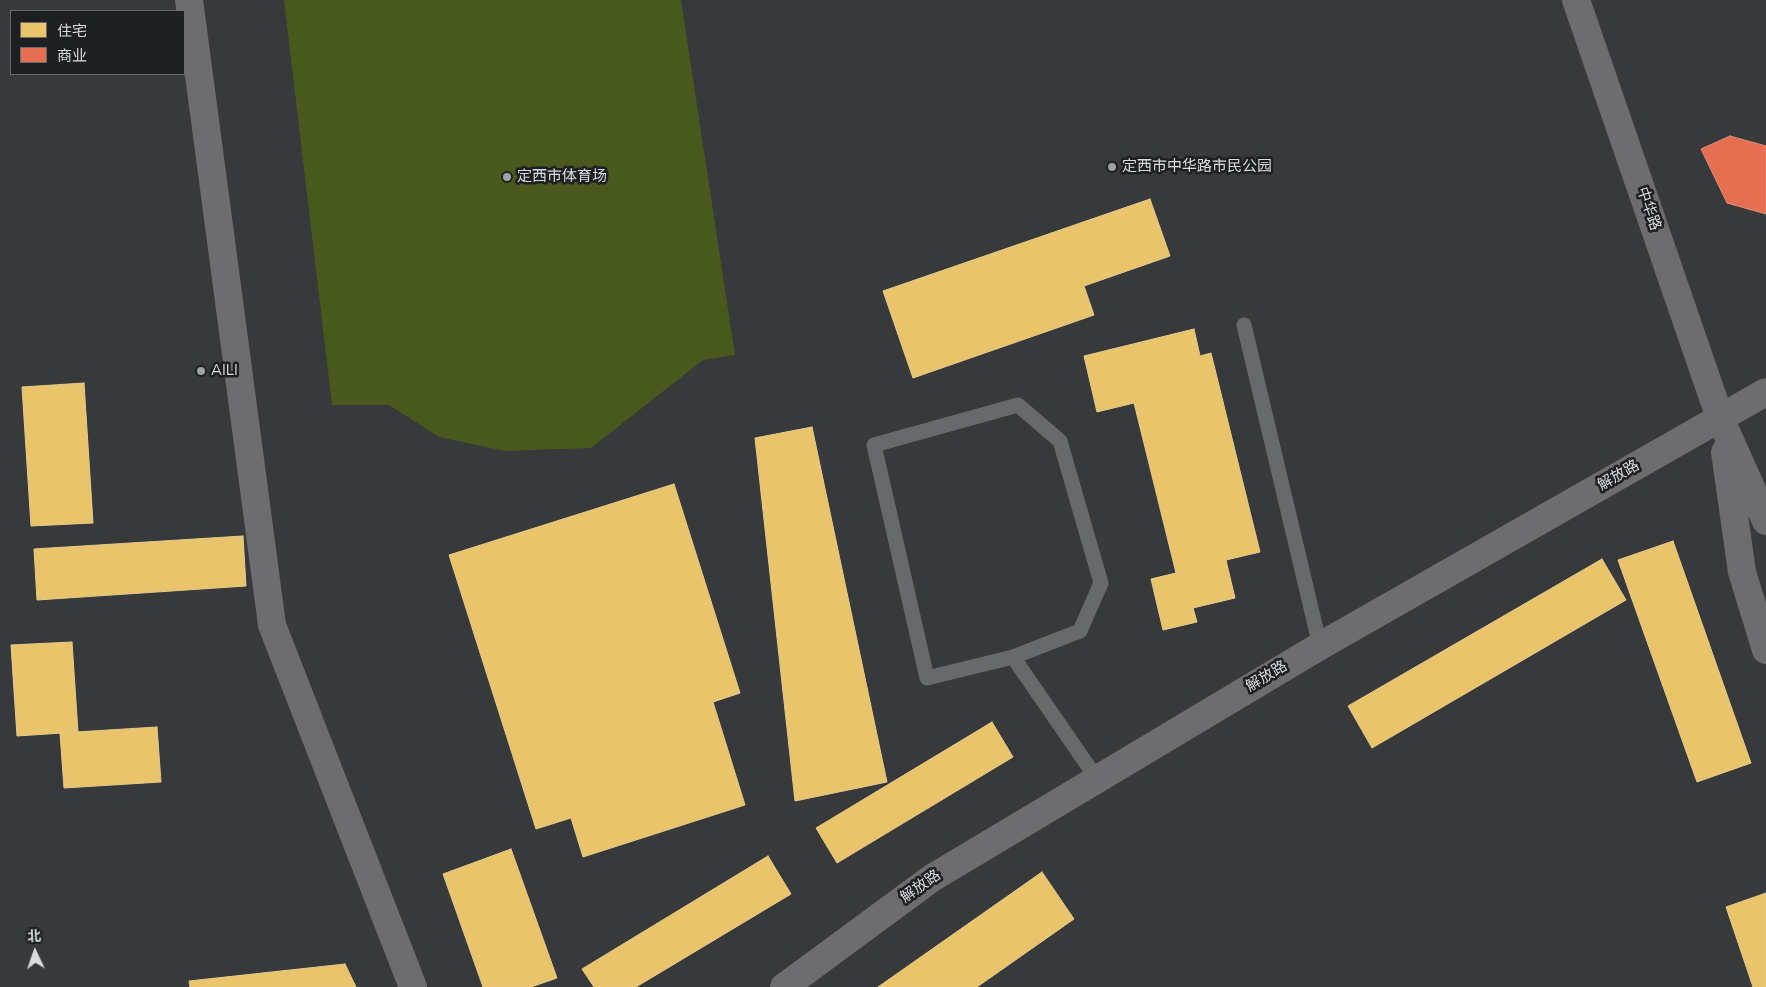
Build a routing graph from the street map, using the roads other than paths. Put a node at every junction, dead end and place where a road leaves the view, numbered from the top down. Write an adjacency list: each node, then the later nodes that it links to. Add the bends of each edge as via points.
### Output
1 (189, 0): 11 (street, via 272,625)
2 (1576, 0): 5 (street, 中华路)
3 (1244, 325): 7 (lane)
4 (1766, 392): 5 (street, 解放路)
5 (1720, 418): 6 (street, 中华路); 7 (street, 解放路); 8 (street, 中华路, via 1742,572)
6 (1766, 521)
7 (1320, 646): 10 (street, 解放路)
8 (1766, 650)
9 (1013, 657): 9 (lane, via 927,678 874,445 1018,405 1060,441 1101,583 1080,631); 10 (lane)
10 (1097, 779): 12 (street, 解放路, via 932,878)
11 (413, 987)
12 (784, 987)

